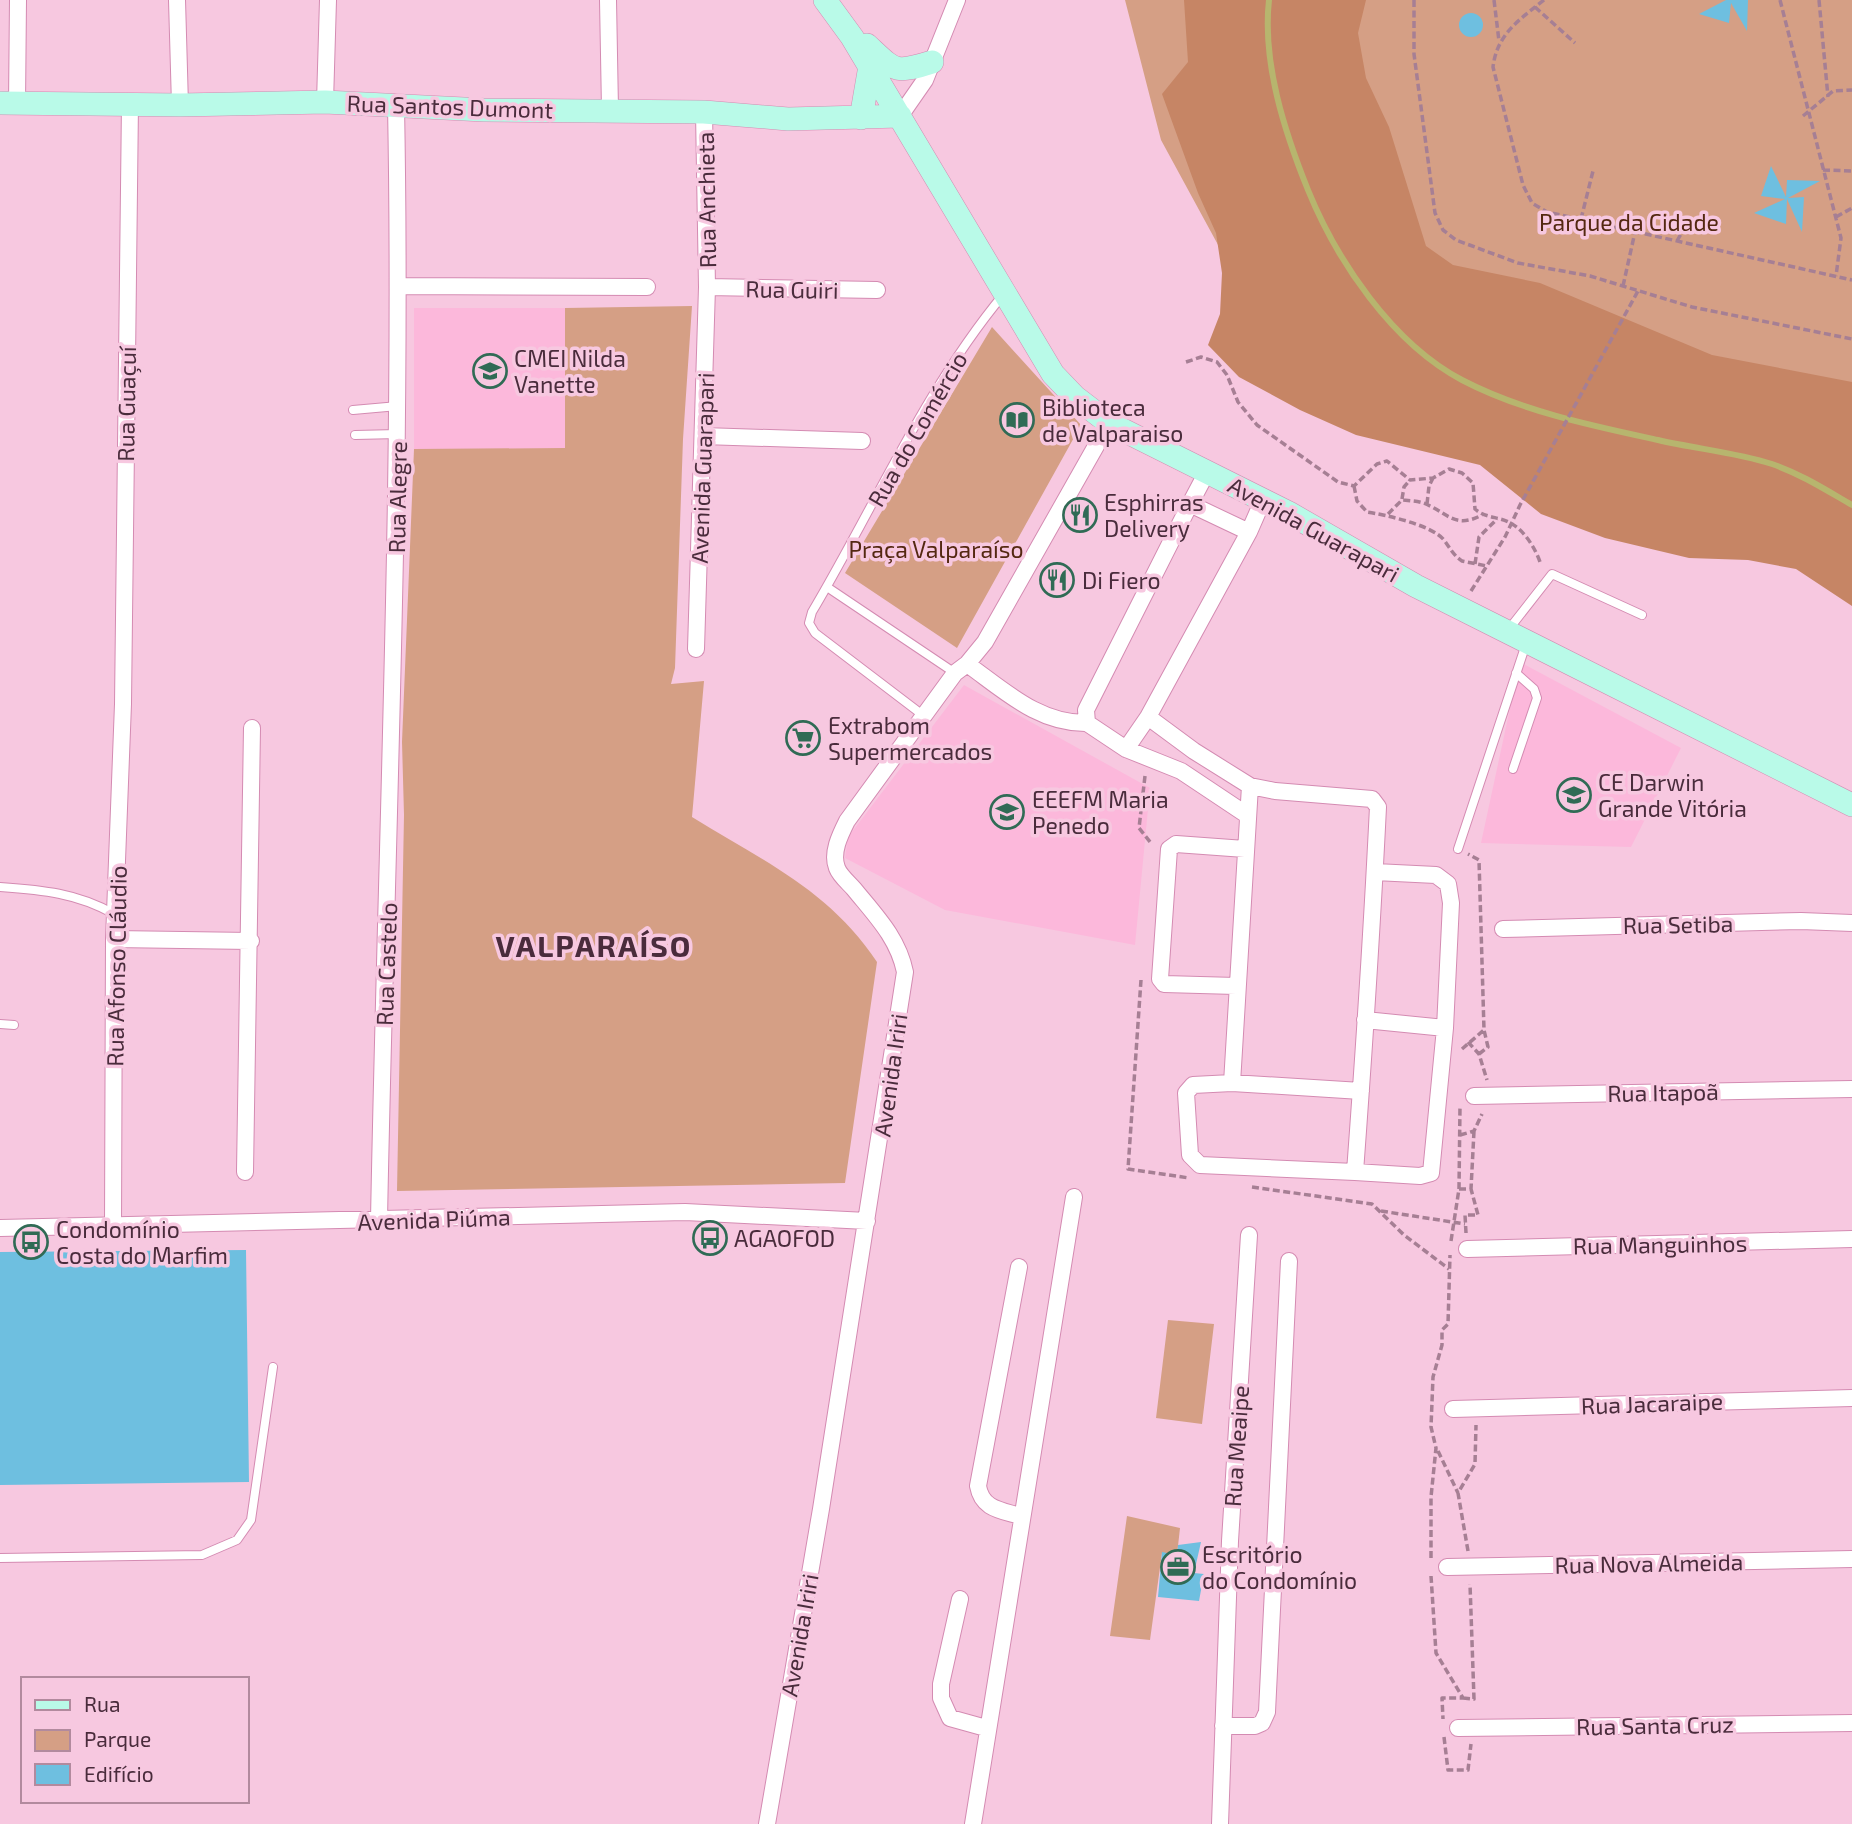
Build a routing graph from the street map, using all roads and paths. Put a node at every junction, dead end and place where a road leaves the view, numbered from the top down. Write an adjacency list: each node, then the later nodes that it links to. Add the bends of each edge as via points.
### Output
1 (18, 0): 23 (street)
2 (177, 0): 25 (street)
3 (328, 0): 22 (street)
4 (608, 0): 27 (street)
5 (825, 0): 15 (street)
6 (957, 0): 18 (street)
7 (1414, 0): 47 (path, via 1414,54 1435,213 1443,230 1456,240 1518,263)
8 (1494, 0): 16 (path)
9 (1780, 0): 13 (path)
10 (1819, 0): 21 (path)
11 (1542, 1): 12 (path)
12 (1535, 7): 16 (path); 17 (path)
13 (1786, 24): 14 (path); 29 (path)
14 (1779, 27)
15 (852, 37): 18 (street, via 890,68 909,69); 19 (street, Avenida Guarapari)
16 (1499, 41): 40 (path, via 1493,78 1528,195 1546,212)
17 (1575, 43)
18 (932, 62): 30 (street, via 918,93)
19 (870, 66): 30 (street, Avenida Guarapari); 32 (street)
20 (1852, 90): 21 (path, via 1833,91)
21 (1828, 97): 29 (path)
22 (325, 102): 25 (street, Rua Santos Dumont); 26 (street, Rua Santos Dumont)
23 (8, 103): 24 (street, Rua Santos Dumont)
24 (131, 103): 25 (street, Rua Santos Dumont); 85 (street, Rua Guaçuí)
25 (180, 105)
26 (396, 105): 27 (street, Rua Santos Dumont); 46 (street, Rua Alegre)
27 (610, 109): 28 (street, Rua Santos Dumont)
28 (704, 112): 32 (street, Rua Santos Dumont, via 788,119); 49 (street, Rua Anchieta)
29 (1809, 114): 31 (path); 34 (path)
30 (900, 116): 32 (street, Rua Santos Dumont); 52 (street, Avenida Guarapari)
31 (1803, 116)
32 (861, 118)
33 (1593, 170): 40 (path)
34 (1824, 170): 35 (path); 36 (path)
35 (1852, 171)
36 (1833, 207): 38 (path); 39 (path)
37 (1852, 208): 39 (path)
38 (1827, 209)
39 (1836, 216): 44 (path, via 1841,237)
40 (1581, 220): 41 (path)
41 (1635, 232): 43 (path); 47 (path)
42 (1681, 233): 43 (path)
43 (1677, 241): 44 (path)
44 (1836, 276): 45 (path)
45 (1852, 280)
46 (399, 286): 48 (street); 55 (street, Rua Alegre)
47 (1623, 286): 51 (path)
48 (647, 287)
49 (707, 287): 50 (street, Rua Guiri); 60 (street, Avenida Guarapari)
50 (877, 290)
51 (1638, 291): 53 (path, via 1692,307); 73 (path)
52 (1003, 295): 57 (street, Avenida Guarapari, via 1053,374); 78 (lane, Rua do Comércio, via 974,330 936,393)
53 (1852, 339)
54 (1186, 362): 65 (path, via 1201,358 1217,362 1257,425 1338,482)
55 (398, 406): 56 (lane); 58 (street, Rua Alegre)
56 (353, 410)
57 (1109, 423): 62 (street, Avenida Guarapari); 83 (street, Avenida Iriri, via 985,642)
58 (398, 433): 59 (lane); 86 (street, Rua Alegre)
59 (355, 435)
60 (703, 436): 61 (street); 82 (street, Avenida Guarapari)
61 (862, 441)
62 (1208, 470): 66 (street, Avenida Guarapari); 68 (street)
63 (1433, 478): 64 (path); 69 (path); 71 (path, via 1449,469 1462,473 1473,483 1473,502)
64 (1410, 480): 65 (path, via 1387,461 1377,464); 67 (path)
65 (1354, 486): 70 (path, via 1357,501 1367,512)
66 (1263, 500): 74 (street); 79 (street, Avenida Guarapari)
67 (1402, 500): 69 (path); 70 (path)
68 (1190, 504): 74 (street); 89 (street, via 1086,710)
69 (1427, 504): 71 (path, via 1446,518 1463,521)
70 (1388, 514): 75 (path, via 1444,539 1455,556)
71 (1482, 515): 72 (path)
72 (1497, 519): 73 (path); 75 (path, via 1479,537)
73 (1512, 524): 76 (path); 77 (path, via 1536,550)
74 (1249, 532): 88 (street)
75 (1475, 564): 76 (path)
76 (1487, 566): 79 (path)
77 (1546, 580): 80 (lane, via 1552,574 1559,576); 81 (lane)
78 (827, 587): 83 (lane); 87 (lane, Rua do Comércio, via 812,612 811,629)
79 (1457, 606): 81 (street, Avenida Guarapari)
80 (1642, 615)
81 (1517, 637): 84 (lane); 94 (street, Avenida Guarapari)
82 (696, 649)
83 (961, 668): 87 (street, Avenida Iriri); 89 (street, via 1038,714 1068,724)
84 (1516, 673): 92 (lane, via 1537,698); 97 (lane)
85 (123, 704): 100 (street, Rua Afonso Cláudio)
86 (394, 708): 124 (street, Rua Castelo)
87 (924, 716): 125 (street, Avenida Iriri, via 847,821 836,852 837,868 901,950 905,972)
88 (1148, 717): 91 (street); 93 (street)
89 (1087, 723): 91 (street)
90 (252, 728): 104 (street)
91 (1126, 749): 95 (street, via 1181,771)
92 (1513, 769)
93 (1250, 786): 95 (street); 98 (street, via 1376,801)
94 (1852, 805)
95 (1247, 815): 96 (street)
96 (1245, 849): 105 (street); 105 (street, via 1172,845 1160,979 1164,984)
97 (1458, 849): 110 (path, via 1479,860)
98 (1375, 872): 106 (street); 109 (street, via 1436,875 1448,884)
99 (0, 887): 100 (lane, via 88,899)
100 (116, 915): 103 (street, Rua Afonso Cláudio)
101 (1852, 923): 102 (street, Rua Setiba)
102 (1503, 929)
103 (114, 939): 104 (street); 128 (street, Rua Afonso Cláudio)
104 (251, 941): 118 (street)
105 (1236, 986): 113 (street)
106 (1365, 1020): 109 (street); 115 (street)
107 (0, 1024): 108 (lane)
108 (14, 1025)
109 (1445, 1028): 119 (street, via 1431,1173 1420,1177)
110 (1484, 1030): 111 (path, via 1488,1047); 112 (path, via 1462,1047)
111 (1479, 1054)
112 (1461, 1060)
113 (1232, 1083): 115 (street); 119 (street, via 1188,1088 1188,1149 1193,1161 1200,1165)
114 (1852, 1089): 116 (street, Rua Itapoã)
115 (1361, 1091): 119 (street)
116 (1467, 1096): 120 (path)
117 (1474, 1131): 121 (path)
118 (245, 1172)
119 (1355, 1172)
120 (1459, 1189): 121 (path); 126 (path)
121 (1471, 1189): 127 (path, via 1478,1215 1465,1215)
122 (1074, 1198): 141 (street)
123 (1379, 1210): 126 (path)
124 (379, 1220): 125 (street, Avenida Piúma, via 685,1212); 128 (street, Avenida Piúma)
125 (867, 1221): 152 (street, Avenida Iriri)
126 (1453, 1221): 127 (path); 139 (path, via 1448,1324 1442,1330 1433,1377 1431,1427)
127 (1465, 1224): 132 (path)
128 (113, 1227): 129 (street, Avenida Piúma)
129 (0, 1228)
130 (1249, 1235): 149 (street, Rua Meaipe)
131 (1852, 1239): 132 (street, Rua Manguinhos)
132 (1467, 1249)
133 (1289, 1261): 149 (street, via 1267,1712 1255,1726)
134 (1019, 1267): 141 (street, via 978,1486 988,1507)
135 (273, 1367): 142 (lane, via 251,1520 237,1540 202,1555)
136 (1852, 1398): 138 (street, Rua Jacaraipe)
137 (1453, 1409): 138 (street, Rua Jacaraipe)
138 (1474, 1409): 140 (path, via 1475,1464)
139 (1436, 1448): 140 (path); 147 (path, via 1431,1497 1433,1635 1436,1653)
140 (1458, 1493): 145 (path)
141 (1020, 1516): 150 (street)
142 (0, 1558)
143 (1852, 1559): 145 (street, Rua Nova Almeida)
144 (1447, 1567): 145 (street, Rua Nova Almeida)
145 (1470, 1567): 147 (path, via 1475,1699)
146 (960, 1599): 150 (street, via 941,1698 950,1718)
147 (1463, 1698): 151 (path, via 1442,1698 1448,1770 1468,1769)
148 (1852, 1723): 151 (street, Rua Santa Cruz)
149 (1223, 1726): 154 (street, Rua Meaipe)
150 (986, 1728): 153 (street)
151 (1464, 1728)
152 (767, 1824)
153 (973, 1824)
154 (1220, 1824)

